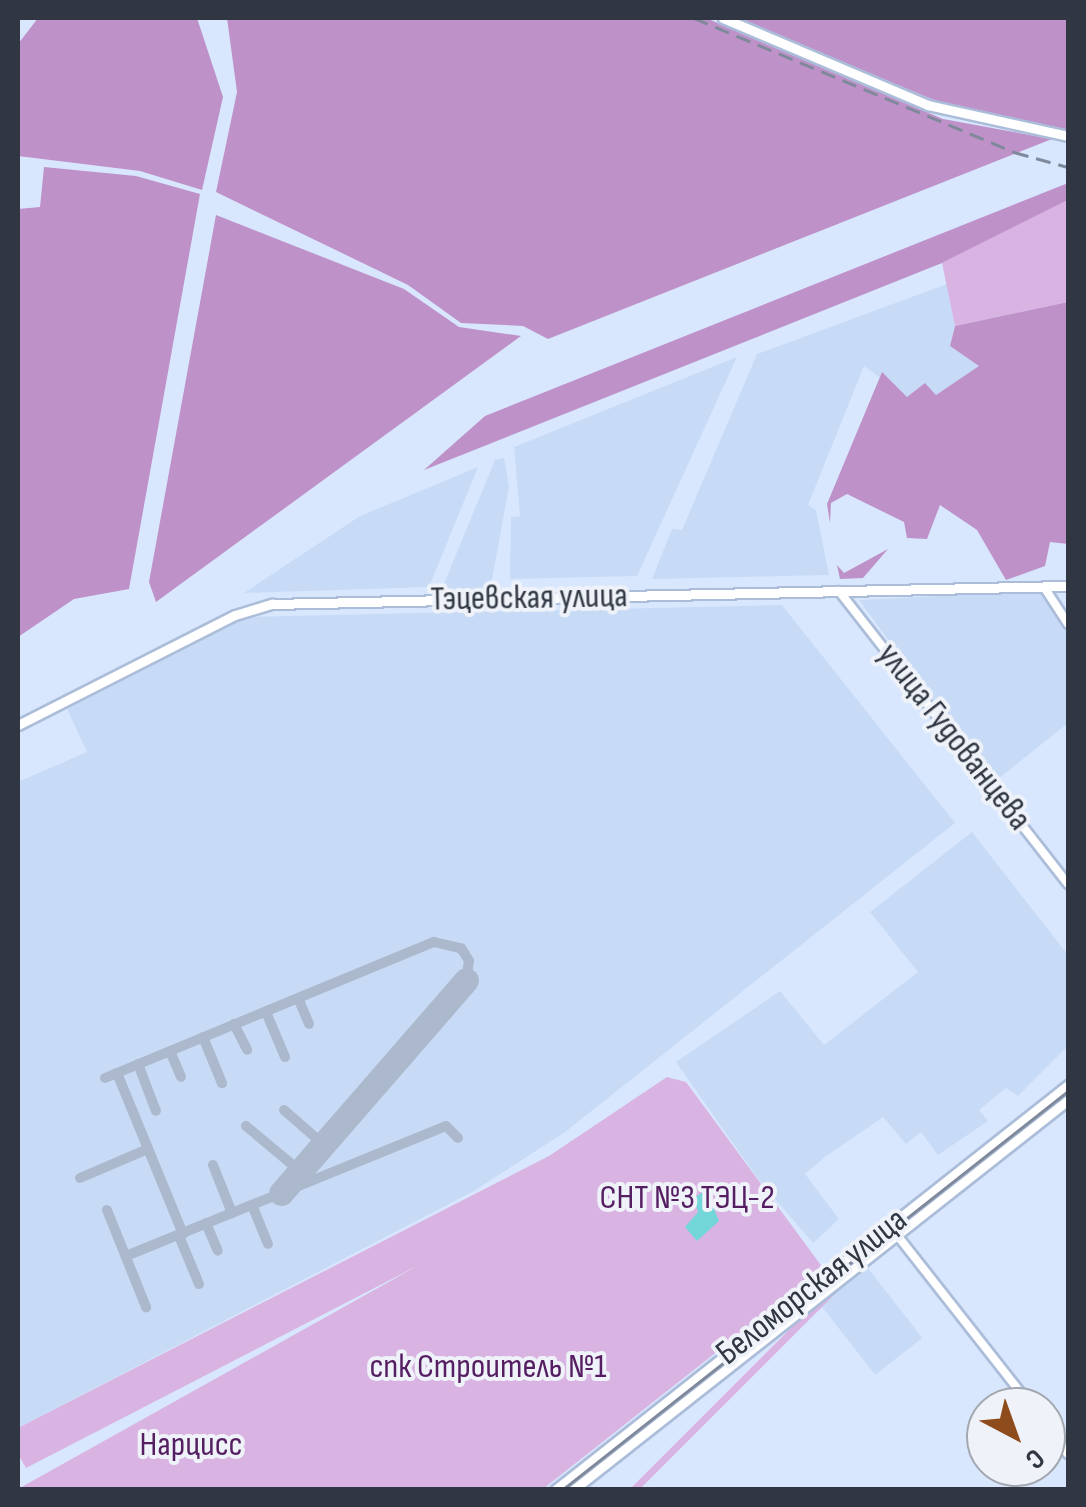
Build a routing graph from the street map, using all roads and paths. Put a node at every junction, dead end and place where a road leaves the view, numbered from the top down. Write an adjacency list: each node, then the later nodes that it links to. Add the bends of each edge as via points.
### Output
1 (724, 18): 2 (main road, via 928,105)
2 (1068, 136)
3 (1068, 586): 4 (main road, Тэцевская улица)
4 (1044, 587): 5 (main road, Тэцевская улица); 6 (street)
5 (840, 591): 7 (main road, Тэцевская улица, via 272,604 235,615); 8 (street, улица Гудованцева)
6 (1068, 624)
7 (18, 725)
8 (1068, 884)
9 (1068, 1085): 11 (main road, Беломорская улица)
10 (1068, 1100): 11 (main road, Беломорская улица)
11 (1034, 1119): 12 (main road, Беломорская улица)
12 (894, 1230): 13 (street); 14 (main road, Беломорская улица); 15 (main road, Беломорская улица)
13 (1016, 1387)
14 (556, 1490)
15 (573, 1490)

